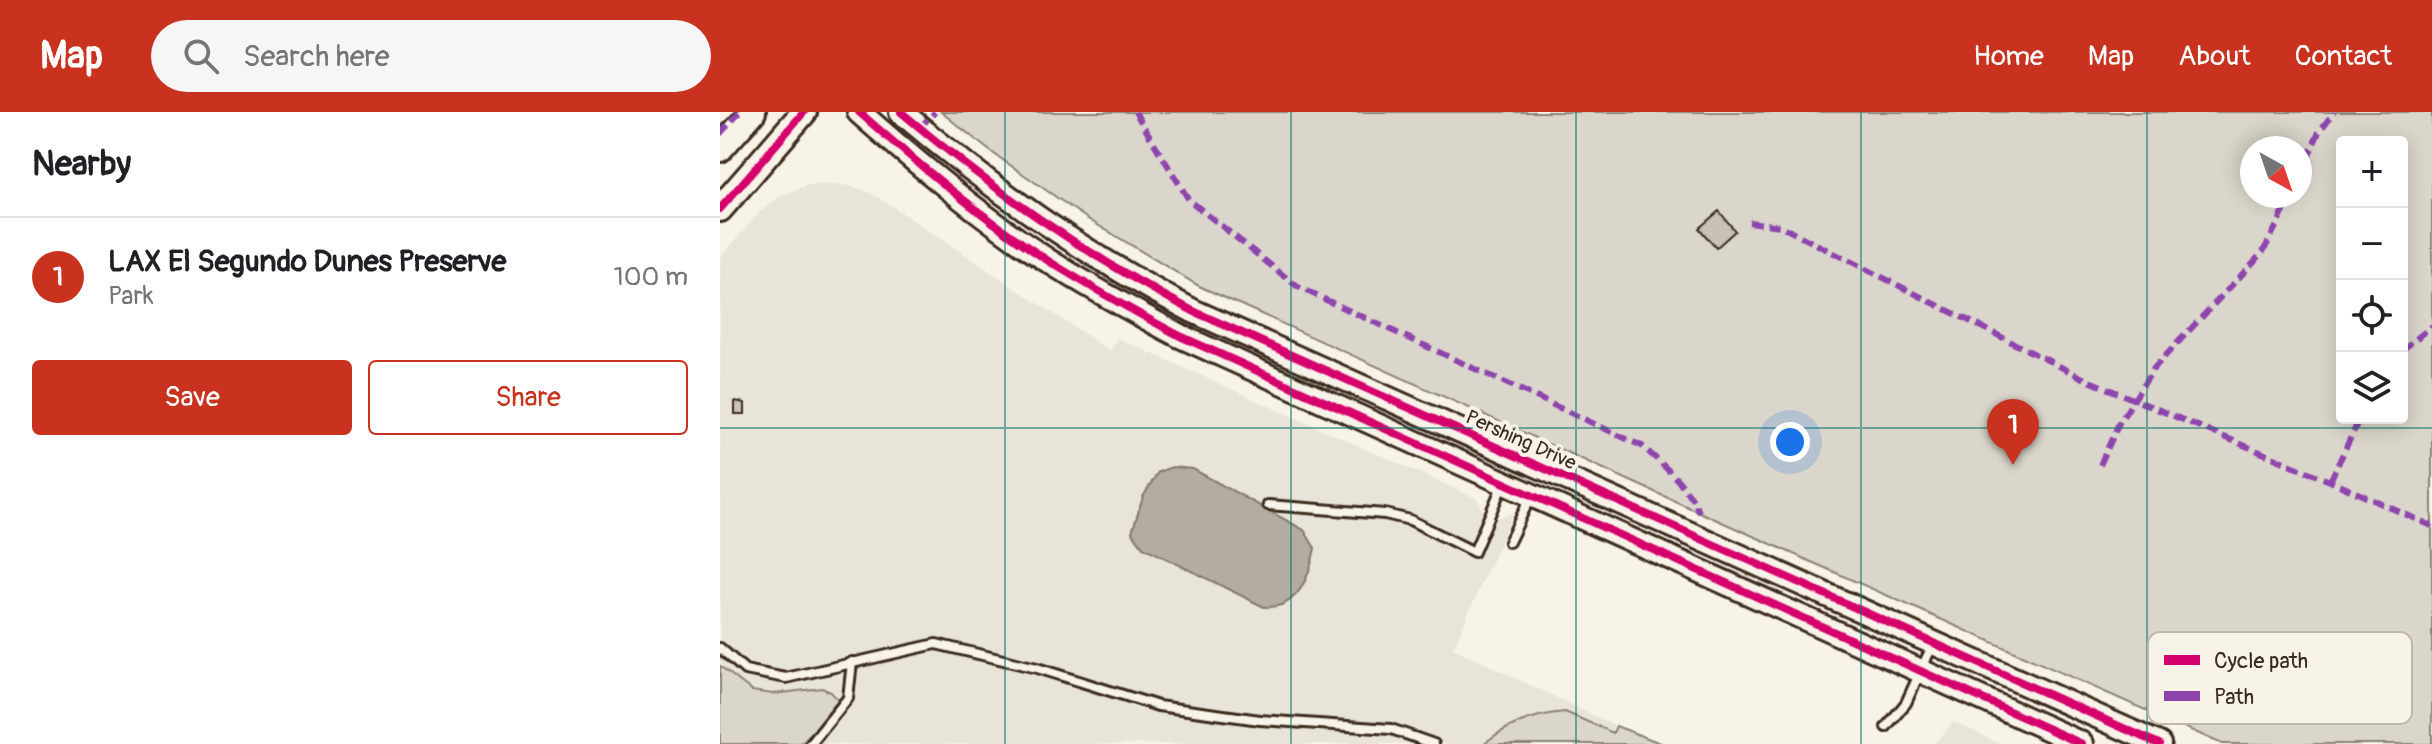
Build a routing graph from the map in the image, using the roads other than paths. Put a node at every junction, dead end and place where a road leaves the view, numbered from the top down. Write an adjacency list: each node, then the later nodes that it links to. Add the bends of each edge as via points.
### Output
1 (753, 112): 5 (main road)
2 (804, 112): 6 (main road)
3 (859, 112): 7 (main road, via 991,220 1135,312)
4 (901, 112): 11 (main road, Pershing Drive, via 977,176 1059,234 1193,311)
5 (720, 149)
6 (720, 209)
7 (1503, 483): 8 (main road); 9 (lane, via 1474,552 1410,520 1385,514)
8 (1531, 496): 10 (lane); 14 (main road)
9 (1268, 505)
10 (1509, 542)
11 (1934, 641): 14 (lane); 19 (main road, Pershing Drive)
12 (720, 648): 13 (lane, via 745,670 786,678)
13 (852, 662): 16 (lane, via 848,698); 17 (lane, via 936,644 1037,668 1158,706 1391,729)
14 (1921, 672): 15 (lane); 18 (main road)
15 (1886, 727)
16 (811, 744)
17 (1434, 744)
18 (2082, 744)
19 (2159, 744)

